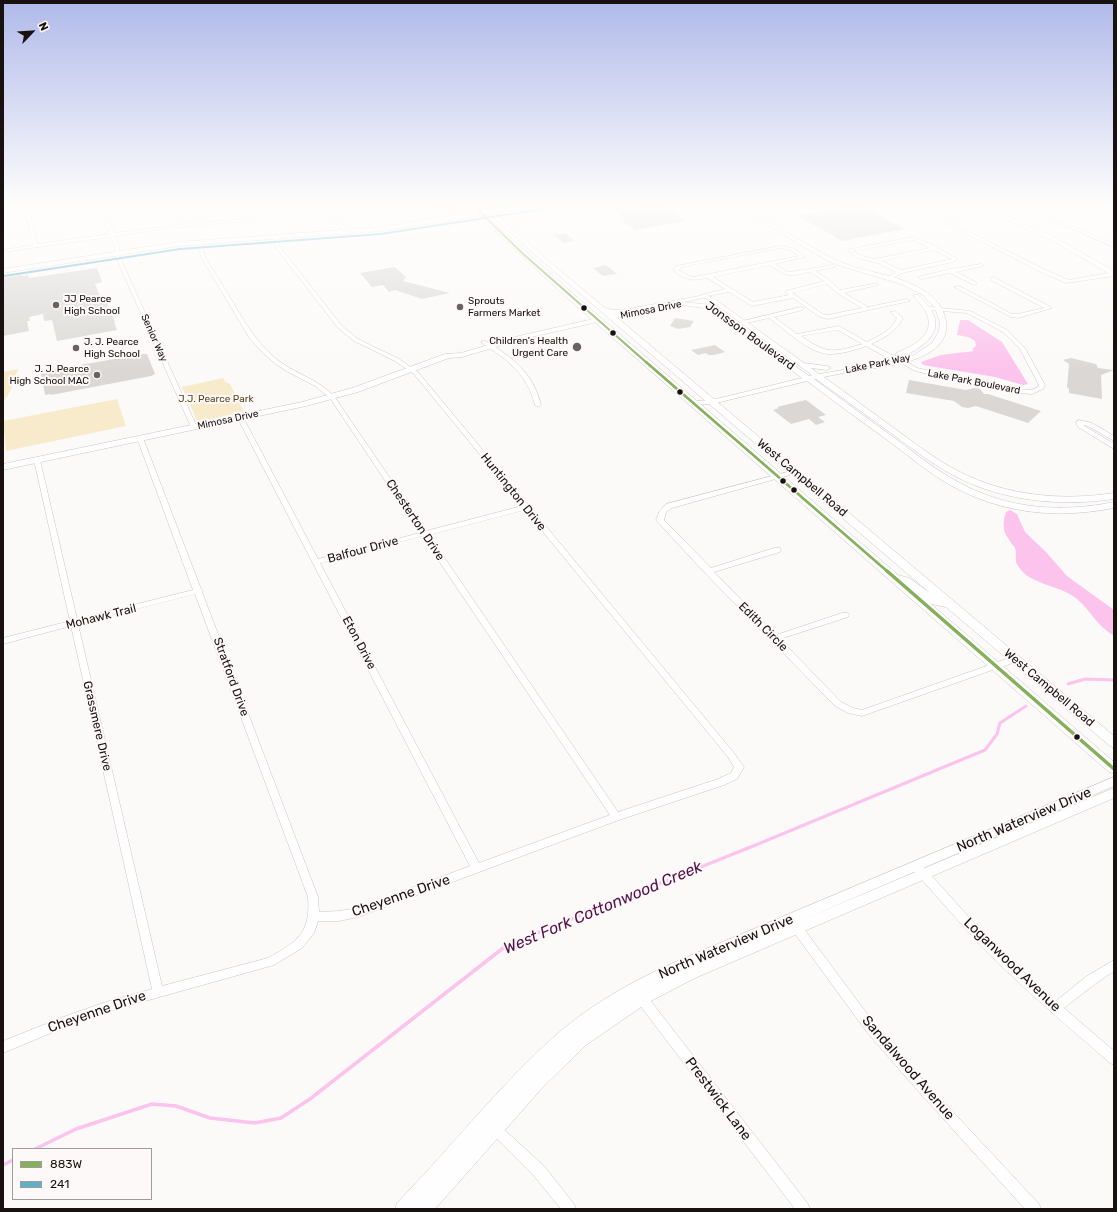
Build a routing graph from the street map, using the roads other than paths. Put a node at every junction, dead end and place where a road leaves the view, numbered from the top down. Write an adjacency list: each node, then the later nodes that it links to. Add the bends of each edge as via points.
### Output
1 (49, 261): 20 (main road)
2 (63, 261): 21 (main road)
3 (121, 261): 76 (street, Senior Way)
4 (205, 261): 71 (street, Chesterton Drive, via 252,338 262,349 278,364 319,386)
5 (288, 261): 69 (street, Huntington Drive, via 340,327 356,340)
6 (531, 261): 51 (main road, West Campbell Road, via 571,297)
7 (546, 261): 51 (main road, West Campbell Road)
8 (709, 261): 26 (street, via 676,269 690,278)
9 (789, 261): 16 (street)
10 (821, 261): 19 (street)
11 (832, 261): 25 (street, via 845,266)
12 (874, 261): 25 (street, via 880,262)
13 (950, 261): 17 (street)
14 (1022, 261): 24 (street, via 1068,282)
15 (1092, 261): 24 (street)
16 (771, 264): 22 (street, via 790,274); 26 (street)
17 (938, 264): 23 (street); 25 (street)
18 (981, 265): 23 (street)
19 (833, 266): 22 (street); 45 (street, via 901,287 919,298)
20 (3, 267)
21 (3, 271)
22 (812, 271): 29 (street)
23 (951, 271): 27 (street); 30 (street)
24 (1114, 273)
25 (895, 275): 46 (street, via 922,292)
26 (708, 276): 33 (street)
27 (921, 277)
28 (993, 279): 32 (street, via 1048,309 1018,316 1011,315)
29 (828, 282): 34 (street); 36 (street, via 788,292)
30 (974, 283)
31 (876, 284): 34 (street)
32 (958, 287)
33 (729, 290): 35 (street); 37 (street)
34 (839, 292): 44 (street)
35 (736, 293): 36 (street, via 752,304); 38 (street)
36 (792, 296): 44 (street, via 822,316)
37 (702, 298): 38 (street, Mimosa Drive); 40 (street, Mimosa Drive); 41 (street, Mimosa Drive); 42 (street, Jonsson Boulevard)
38 (710, 298): 52 (street, Jonsson Boulevard)
39 (907, 301): 44 (street)
40 (684, 304): 41 (street, Mimosa Drive); 42 (street)
41 (662, 306): 48 (street, Mimosa Drive)
42 (711, 307): 58 (street, Jonsson Boulevard)
43 (801, 309): 49 (street)
44 (867, 309)
45 (930, 309): 46 (street, Lake Park Boulevard); 62 (street, Lake Park Way, via 933,324 926,339 914,349)
46 (940, 309): 64 (street, Lake Park Way, via 943,322 938,340 925,352); 64 (street, Lake Park Boulevard, via 973,314 1011,336 1024,352 1042,385 1041,388 1032,392 1019,391 988,382 925,372)
47 (893, 312): 60 (street, via 900,318 896,326)
48 (629, 313): 50 (street, Mimosa Drive); 51 (main road, via 613,312); 53 (main road, via 625,318)
49 (770, 316): 52 (street); 57 (street)
50 (612, 317): 51 (main road); 53 (main road, West Campbell Road)
51 (603, 318): 53 (main road); 54 (street, Mimosa Drive); 55 (street, Mimosa Drive); 61 (main road, West Campbell Road)
52 (742, 322): 56 (street, Jonsson Boulevard)
53 (624, 327): 63 (main road, West Campbell Road)
54 (529, 331): 55 (street); 59 (street, Mimosa Drive)
55 (537, 333): 59 (street, Mimosa Drive)
56 (760, 334): 58 (street); 66 (street, Jonsson Boulevard)
57 (798, 335): 60 (street, via 839,328); 60 (street, via 826,352)
58 (751, 336): 70 (street, Jonsson Boulevard)
59 (487, 344): 69 (street, Mimosa Drive, via 462,355 448,356); 74 (street, via 507,357 525,374)
60 (868, 344): 62 (street, via 888,356)
61 (638, 355): 63 (main road); 65 (main road, West Campbell Road)
62 (895, 357): 64 (street); 68 (street, Lake Park Way)
63 (660, 358): 67 (main road, West Campbell Road)
64 (902, 361): 70 (street, Lake Park Way)
65 (648, 364): 67 (main road); 73 (main road, West Campbell Road)
66 (801, 364): 68 (street); 70 (street, Jonsson Boulevard)
67 (670, 366): 72 (main road, West Campbell Road)
68 (827, 368): 70 (street, Lake Park Way)
69 (412, 370): 71 (street, Mimosa Drive); 89 (street, Huntington Drive)
70 (810, 375): 72 (street, Lake Park Way); 83 (street, Jonsson Boulevard); 85 (street, Jonsson Boulevard)
71 (332, 397): 75 (street, Mimosa Drive); 90 (street, Chesterton Drive)
72 (709, 399): 73 (street, Lake Park Way); 84 (main road, West Campbell Road)
73 (692, 402): 86 (main road, West Campbell Road)
74 (538, 404)
75 (240, 417): 76 (street, Mimosa Drive); 92 (street, Eton Drive)
76 (194, 427): 77 (street, Mimosa Drive)
77 (140, 438): 81 (street, Mimosa Drive); 95 (street, Stratford Drive)
78 (1114, 439): 79 (street); 79 (street, via 1090,424 1079,422 1080,426)
79 (1105, 441): 80 (street)
80 (1114, 447)
81 (37, 460): 82 (street, Mimosa Drive); 98 (street, Grassmere Drive)
82 (3, 467)
83 (946, 468): 85 (street); 87 (street, Jonsson Boulevard, via 988,486 1029,496 1078,500)
84 (795, 472): 86 (street, Edith Circle); 96 (main road, West Campbell Road)
85 (935, 472): 88 (street, Jonsson Boulevard, via 984,498 1025,509 1070,512)
86 (778, 477): 93 (street, Edith Circle, via 669,506 664,510 660,520); 94 (main road, West Campbell Road)
87 (1114, 496)
88 (1114, 505)
89 (526, 507): 90 (street, Balfour Drive); 104 (street, Huntington Drive, via 731,755)
90 (424, 534): 92 (street, Balfour Drive); 108 (street, Chesterton Drive)
91 (777, 550): 93 (street)
92 (316, 562): 109 (street, Eton Drive)
93 (708, 570): 99 (street, Edith Circle)
94 (893, 577): 96 (main road, via 911,582 936,603); 102 (main road, West Campbell Road)
95 (199, 591): 98 (street, Mohawk Trail); 111 (street, Stratford Drive, via 313,897)
96 (949, 603): 101 (main road, West Campbell Road)
97 (845, 615): 99 (street)
98 (74, 624): 100 (street, Mohawk Trail); 114 (street, Grassmere Drive)
99 (774, 638): 102 (street, Edith Circle, via 838,704 862,713)
100 (3, 641)
101 (1015, 659): 102 (street, Edith Circle); 103 (main road, West Campbell Road)
102 (995, 666): 105 (main road, West Campbell Road)
103 (1114, 743)
104 (738, 767): 108 (street, Cheyenne Drive, via 734,776)
105 (1114, 769)
106 (1114, 781): 110 (street, North Waterview Drive)
107 (1114, 793): 110 (street, North Waterview Drive)
108 (616, 817): 109 (street, Cheyenne Drive)
109 (477, 869): 111 (street, Cheyenne Drive, via 358,912)
110 (920, 870): 112 (street, North Waterview Drive); 116 (street, Loganwood Avenue, via 996,953)
111 (315, 917): 114 (street, Cheyenne Drive, via 301,942 288,953 270,962)
112 (794, 924): 115 (street, North Waterview Drive, via 684,977); 124 (street, Sandalwood Avenue, via 870,1027)
113 (1114, 965): 116 (street)
114 (158, 992): 117 (street, Cheyenne Drive, via 66,1021)
115 (638, 993): 119 (street, North Waterview Drive, via 566,1053 538,1082); 123 (street, Prestwick Lane)
116 (1055, 1008): 118 (street, Loganwood Avenue)
117 (3, 1047)
118 (1114, 1060)
119 (490, 1124): 120 (street, North Waterview Drive); 121 (street, North Waterview Drive); 122 (street, via 539,1171)
120 (403, 1209)
121 (424, 1209)
122 (569, 1209)
123 (802, 1209)
124 (1034, 1209)

